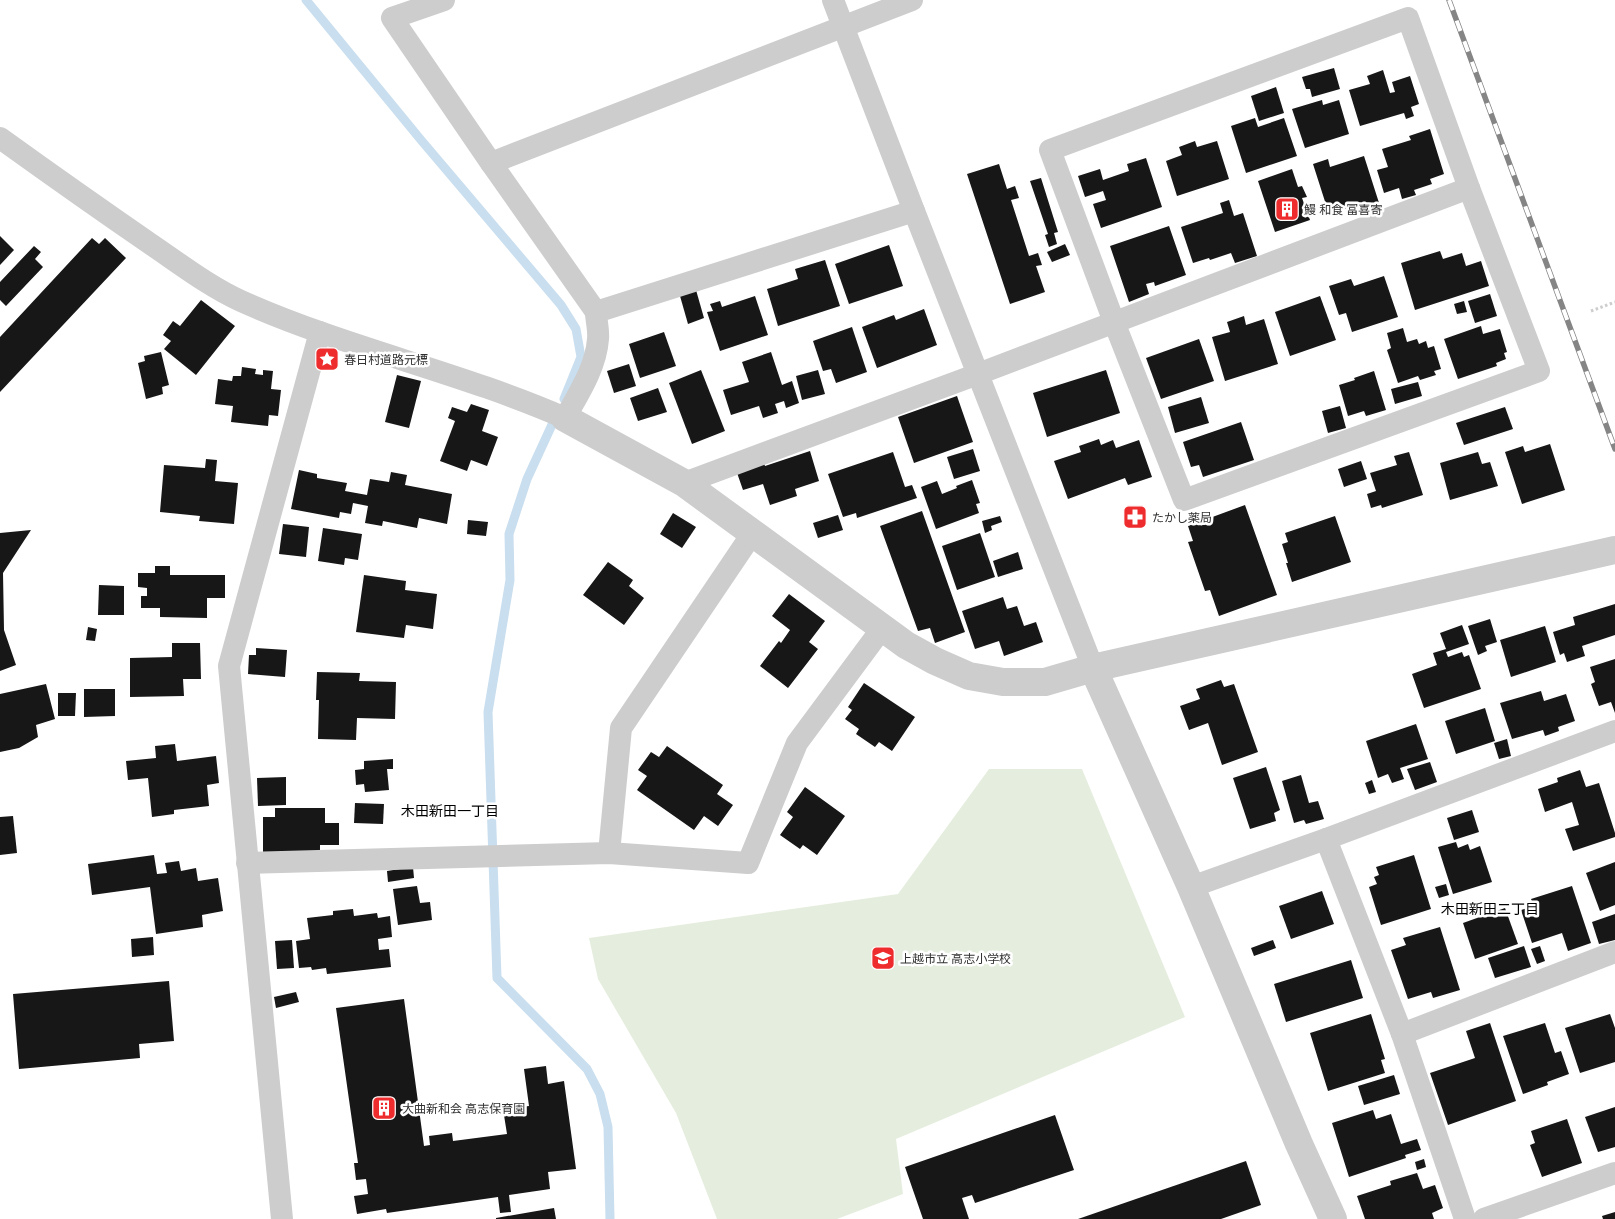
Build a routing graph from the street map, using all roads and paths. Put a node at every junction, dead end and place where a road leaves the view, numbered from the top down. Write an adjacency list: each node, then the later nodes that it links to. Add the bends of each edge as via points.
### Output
1 (444, 0): 7 (street, via 392,18)
2 (833, 0): 5 (street)
3 (912, 0): 5 (street)
4 (1405, 9): 8 (street); 13 (street, via 1050,150)
5 (843, 26): 7 (street); 9 (street)
6 (0, 138): 14 (street, via 191,271 240,300)
7 (491, 163): 12 (street)
8 (1469, 188): 13 (street); 13 (street, via 1539,371 1184,500)
9 (914, 211): 12 (street); 15 (street)
10 (1615, 302): 11 (path)
11 (1591, 311)
12 (596, 312): 16 (street, via 598,338 594,360 586,380)
13 (1114, 322): 15 (street)
14 (320, 332): 16 (street); 25 (street, via 229,666)
15 (978, 374): 17 (street); 21 (street)
16 (563, 416): 17 (street)
17 (684, 483): 18 (street)
18 (752, 534): 20 (street); 24 (street, via 621,728)
19 (1614, 553): 21 (street)
20 (883, 627): 21 (street, via 906,645 970,676 1003,682 1045,682); 24 (street, via 797,743 748,863)
21 (1093, 668): 26 (street)
22 (1615, 731): 23 (street)
23 (1326, 839): 26 (street); 28 (street)
24 (609, 853): 25 (street)
25 (247, 863): 30 (street)
26 (1191, 887): 31 (street)
27 (1615, 952): 28 (street)
28 (1402, 1034): 32 (street)
29 (1615, 1173): 33 (street)
30 (282, 1219)
31 (1333, 1219)
32 (1465, 1219)
33 (1484, 1219)

